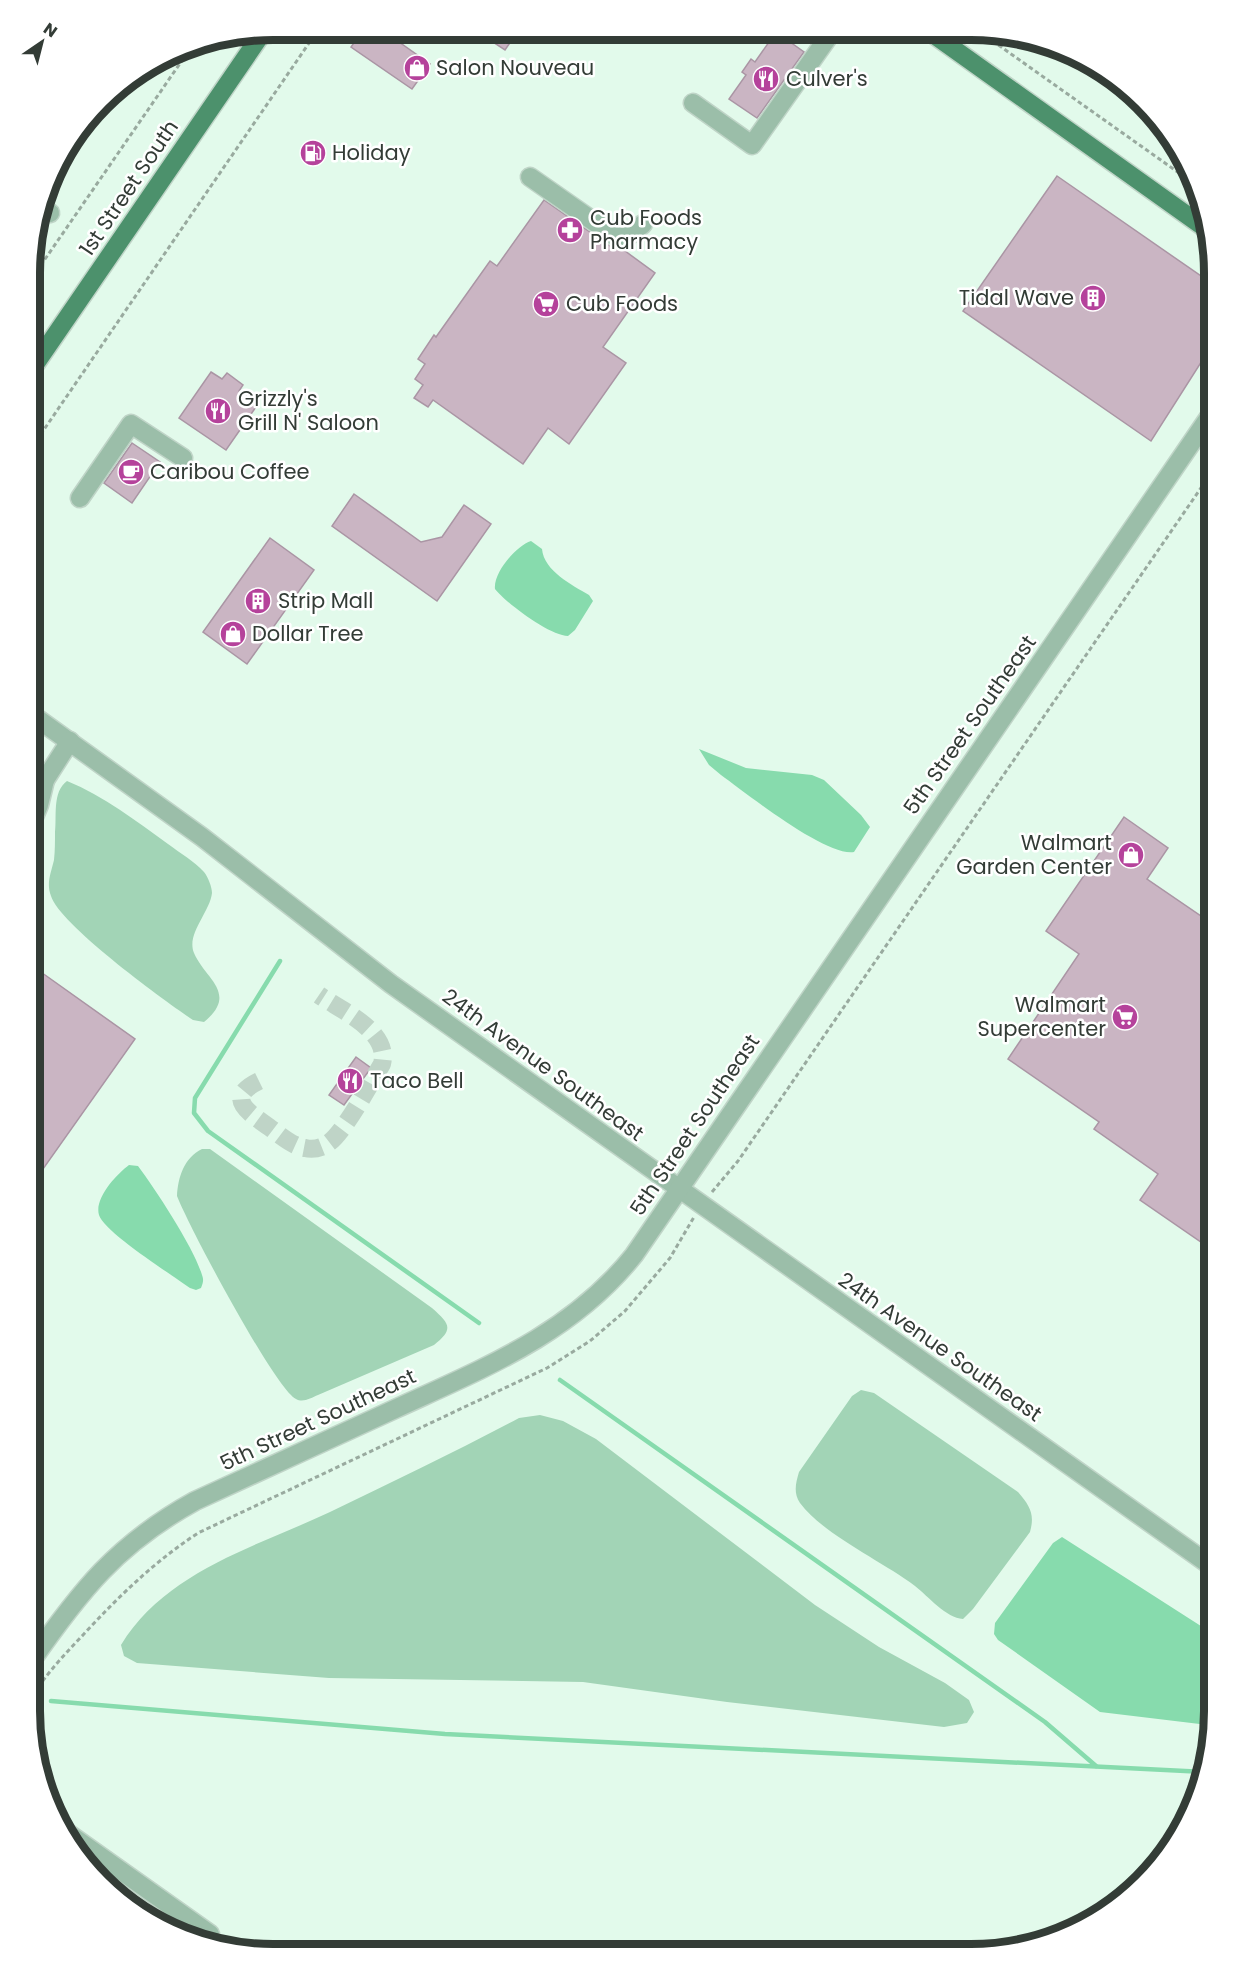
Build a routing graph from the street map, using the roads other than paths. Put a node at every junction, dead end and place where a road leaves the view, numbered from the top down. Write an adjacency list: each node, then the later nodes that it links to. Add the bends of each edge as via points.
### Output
1 (826, 40): 4 (street, via 752,145)
2 (941, 40): 6 (main road)
3 (257, 41): 8 (main road, 1st Street South)
4 (693, 103)
5 (530, 177): 7 (street, via 616,237 627,237)
6 (1198, 223)
7 (644, 224)
8 (40, 357)
9 (1204, 425): 15 (street, 5th Street Southeast)
10 (183, 458): 11 (street, via 131,424)
11 (80, 498)
12 (40, 720): 13 (street, 24th Avenue Southeast)
13 (70, 741): 14 (street); 15 (street, 24th Avenue Southeast, via 217,848 374,972)
14 (40, 774)
15 (679, 1189): 16 (street, 24th Avenue Southeast); 17 (street, 5th Street Southeast, via 620,1272 567,1321 513,1353 165,1519 93,1578)
16 (1204, 1561)
17 (40, 1649)
18 (81, 1843): 19 (street)
19 (210, 1934)

